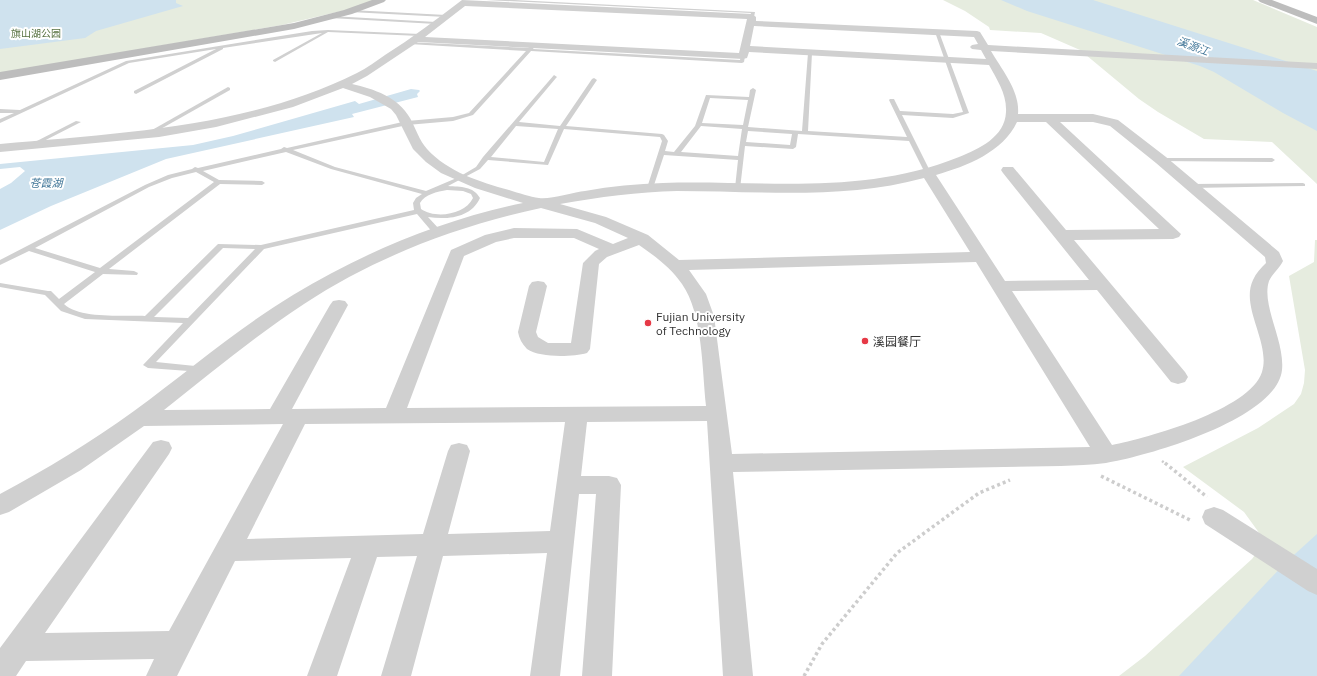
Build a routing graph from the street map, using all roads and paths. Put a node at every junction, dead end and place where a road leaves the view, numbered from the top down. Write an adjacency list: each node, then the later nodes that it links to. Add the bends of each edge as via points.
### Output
1 (381, 0): 6 (street)
2 (488, 0): 8 (lane)
3 (734, 0): 8 (street)
4 (1263, 0): 13 (street)
5 (465, 1): 8 (street); 9 (street)
6 (351, 11): 7 (lane); 10 (street)
7 (388, 13): 9 (lane); 11 (lane)
8 (739, 14): 12 (street)
9 (446, 16): 14 (street)
10 (331, 17): 11 (lane); 28 (street, via 277,29)
11 (377, 20): 14 (lane)
12 (751, 20): 16 (street); 22 (street)
13 (1317, 21)
14 (436, 23): 17 (street)
15 (328, 31): 17 (lane); 18 (lane, via 305,32); 25 (lane)
16 (937, 32): 19 (lane); 21 (street, via 977,34)
17 (415, 39): 20 (street); 31 (street)
18 (230, 44): 34 (lane); 38 (lane, via 133,61)
19 (942, 45): 21 (street); 24 (lane)
20 (531, 48): 22 (street); 44 (lane, via 471,114 452,119)
21 (984, 48): 26 (street); 27 (street)
22 (744, 53): 23 (street)
23 (810, 53): 24 (street); 50 (lane)
24 (947, 60): 26 (street); 39 (lane, via 966,113 953,116)
25 (275, 61)
26 (992, 62): 40 (street, via 1012,98)
27 (1317, 66)
28 (0, 76)
29 (554, 77): 45 (lane)
30 (594, 80): 47 (lane)
31 (344, 85): 44 (street, via 385,100 396,108); 51 (street, via 245,116)
32 (228, 89): 51 (lane)
33 (753, 90): 35 (lane)
34 (136, 92)
35 (751, 99): 46 (lane, via 708,96); 48 (lane)
36 (892, 100): 39 (lane)
37 (0, 111): 38 (lane)
38 (22, 111): 42 (lane)
39 (898, 112): 52 (lane)
40 (1012, 118): 41 (street); 65 (street, via 1005,132 991,146 965,160)
41 (1050, 118): 61 (street, via 1093,118 1114,123); 77 (street, via 1173,234)
42 (0, 121)
43 (78, 122): 53 (lane)
44 (407, 123): 56 (lane); 66 (street, via 419,148 433,161)
45 (516, 124): 47 (lane); 59 (lane)
46 (698, 124): 48 (lane); 58 (lane)
47 (562, 128): 57 (lane, via 662,136 665,141); 59 (lane, via 546,164)
48 (745, 128): 49 (lane); 54 (lane)
49 (795, 132): 50 (lane); 54 (lane, via 793,147)
50 (805, 133): 52 (lane)
51 (148, 134): 53 (street)
52 (910, 139): 65 (lane)
53 (34, 144): 55 (street)
54 (742, 144): 60 (lane)
55 (0, 148)
56 (284, 149): 63 (lane); 73 (lane, via 333,168)
57 (661, 153): 58 (lane); 71 (lane)
58 (676, 154): 60 (lane)
59 (485, 158): 66 (lane, via 478,168)
60 (741, 158): 72 (lane)
61 (1161, 160): 62 (lane); 69 (street)
62 (1272, 160)
63 (195, 169): 67 (lane); 80 (lane, via 158,180)
64 (1008, 170): 77 (street)
65 (928, 173): 72 (street, via 849,186); 82 (street)
66 (461, 178): 73 (lane); 74 (street)
67 (218, 182): 68 (lane); 85 (lane)
68 (262, 183)
69 (1192, 186): 70 (lane); 102 (street, via 1267,248 1276,261 1261,279 1259,287 1259,298 1270,340 1272,373 1266,386 1257,396 1243,405 1168,439)
70 (1304, 186)
71 (650, 188): 72 (street); 74 (street, via 596,193)
72 (738, 188)
73 (428, 193): 75 (lane, via 417,202 416,207); 75 (lane, via 447,188 461,188 472,192 477,200 469,209 452,215 433,216)
74 (540, 204): 76 (street, via 492,214); 78 (street, via 595,217)
75 (419, 211): 76 (lane); 79 (lane)
76 (437, 232): 95 (street, via 358,266 302,297)
77 (1061, 235): 88 (street)
78 (642, 238): 81 (street); 84 (street)
79 (261, 247): 93 (lane, via 221,246); 94 (lane)
80 (27, 248): 83 (lane); 85 (lane)
81 (612, 249): 89 (street, via 595,259 589,267 580,349 541,348 532,344 528,338 527,332); 100 (street, via 577,234 514,233 491,238 457,253)
82 (981, 257): 84 (street); 90 (street)
83 (0, 263)
84 (675, 265): 97 (street, via 689,280 705,311)
85 (101, 271): 86 (lane); 91 (lane)
86 (134, 273)
87 (0, 285): 91 (lane, via 48,293)
88 (1102, 285): 90 (street); 96 (street)
89 (538, 286)
90 (1000, 286): 105 (street)
91 (58, 304): 93 (lane, via 64,309 85,316)
92 (339, 305): 99 (street)
93 (147, 319): 94 (lane)
94 (190, 321): 95 (lane, via 148,365)
95 (204, 369): 101 (street)
96 (1178, 377)
97 (717, 412): 98 (street); 106 (street)
98 (577, 414): 100 (street); 109 (street)
99 (288, 416): 100 (street); 101 (street); 115 (street)
100 (394, 416)
101 (140, 418): 110 (street, via 67,467)
102 (1143, 446): 105 (street); 111 (path, via 1224,510)
103 (161, 448): 118 (street)
104 (459, 451): 113 (street)
105 (1106, 454): 106 (street, via 1061,457)
106 (721, 462): 125 (street)
107 (1097, 474): 111 (path, via 1196,524)
108 (1013, 478): 126 (path, via 979,493 897,553 822,644)
109 (568, 485): 112 (street); 124 (street, via 609,485)
110 (0, 505)
111 (1214, 517): 116 (street)
112 (561, 542): 113 (street); 123 (street)
113 (433, 545): 114 (street); 122 (street)
114 (368, 547): 115 (street); 121 (street)
115 (227, 550): 117 (street)
116 (1317, 584)
117 (177, 645): 118 (street); 120 (street)
118 (19, 647): 119 (street)
119 (0, 673)
120 (161, 676)
121 (322, 676)
122 (396, 676)
123 (545, 676)
124 (597, 676)
125 (738, 676)
126 (804, 676)

